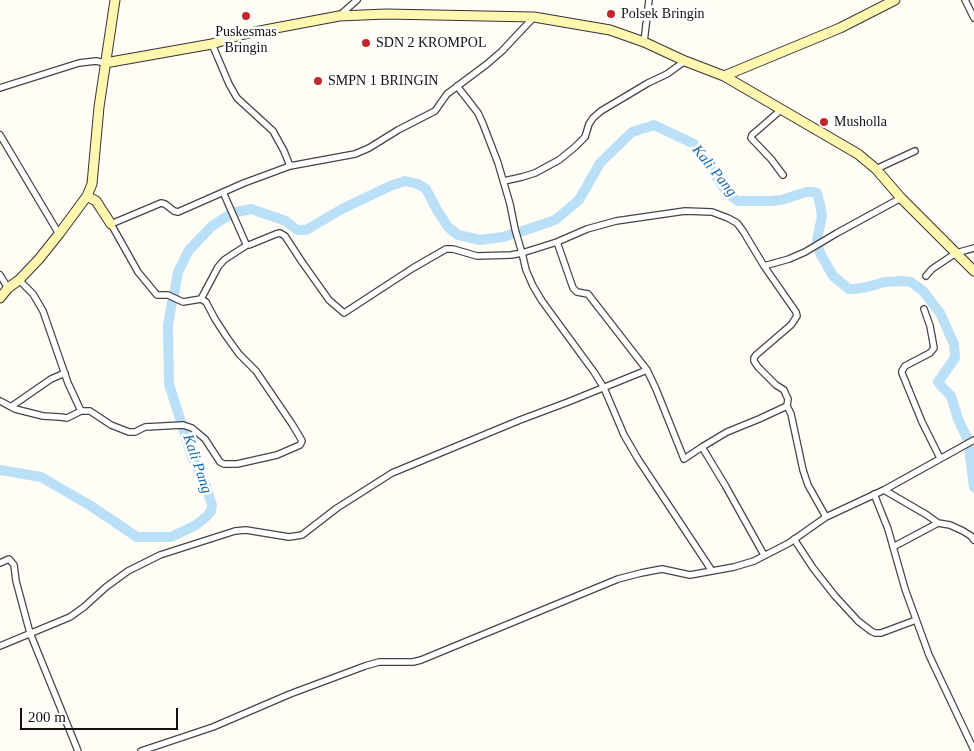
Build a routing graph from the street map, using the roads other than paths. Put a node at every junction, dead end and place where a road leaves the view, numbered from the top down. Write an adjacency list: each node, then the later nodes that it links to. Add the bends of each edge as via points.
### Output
1 (115, 0): 12 (street)
2 (357, 0): 6 (street)
3 (649, 0): 9 (street)
4 (896, 0): 13 (street, via 840,28)
5 (964, 0): 8 (street)
6 (339, 16): 7 (street); 10 (street, via 244,34)
7 (534, 17): 9 (street, via 610,30); 14 (street, via 502,51)
8 (974, 18)
9 (644, 42): 11 (street)
10 (212, 44): 12 (street); 19 (street, via 237,98 272,131)
11 (685, 61): 13 (street); 22 (street, via 593,118 585,137 559,160 535,173)
12 (106, 63): 15 (street, via 79,63); 24 (street, via 92,184)
13 (724, 76): 16 (street)
14 (457, 86): 19 (street, via 435,111 368,148 355,154); 22 (street, via 478,113)
15 (0, 88)
16 (782, 109): 20 (street, via 858,154); 21 (street, via 751,138)
17 (0, 135): 27 (street)
18 (915, 151): 20 (street)
19 (290, 166): 23 (street)
20 (876, 169): 25 (street)
21 (783, 175)
22 (504, 182): 31 (street)
23 (224, 192): 26 (street, via 178,212 161,203); 29 (street)
24 (87, 196): 26 (street, via 96,201); 27 (street)
25 (901, 198): 32 (street); 33 (street, via 804,252)
26 (112, 224): 40 (street, via 138,272 158,295 168,295 183,302)
27 (59, 234): 37 (street)
28 (557, 242): 31 (street); 33 (street, via 616,220 685,211 712,212 736,223); 42 (street, via 573,288 576,292 588,294)
29 (247, 245): 31 (street, via 280,233 285,236 329,300 344,313 446,249 477,256); 40 (street, via 218,267)
30 (974, 248): 32 (street)
31 (522, 253): 44 (street, via 526,270 542,301)
32 (956, 253): 34 (street); 36 (street)
33 (764, 266): 47 (street, via 797,316 754,360 784,390)
34 (974, 270)
35 (0, 274): 38 (street)
36 (926, 276)
37 (19, 280): 38 (street); 43 (street, via 43,311)
38 (8, 288): 39 (street)
39 (0, 298)
40 (201, 299): 48 (street, via 275,399 302,439 300,445 277,456 224,464 192,428 183,425 145,427 129,432 110,425 90,411)
41 (924, 309): 51 (street, via 934,348 908,364 902,373)
42 (647, 370): 44 (street); 50 (street, via 684,459)
43 (65, 373): 46 (street); 48 (street)
44 (604, 388): 61 (street, via 638,459); 63 (street, via 392,473 297,537 235,531 160,555 128,571 70,617)
45 (0, 401): 46 (street)
46 (12, 406): 48 (street, via 29,413 67,418)
47 (787, 406): 50 (street, via 727,432); 54 (street, via 808,485)
48 (81, 411)
49 (974, 440): 51 (street)
50 (702, 447): 59 (street)
51 (940, 458): 52 (street)
52 (884, 490): 53 (street); 55 (street)
53 (874, 494): 54 (street); 58 (street)
54 (826, 517): 56 (street)
55 (938, 523): 57 (street, via 963,531); 58 (street)
56 (794, 539): 59 (street); 62 (street, via 835,596 858,621 875,633)
57 (974, 540)
58 (893, 547): 62 (street)
59 (764, 555): 61 (street, via 754,561)
60 (0, 562): 63 (street, via 9,559 14,565)
61 (712, 571): 67 (street, via 690,575 652,570 618,579 421,660 365,666 213,727)
62 (916, 620): 65 (street, via 928,655)
63 (30, 633): 64 (street); 66 (street)
64 (0, 646)
65 (974, 750)
66 (78, 751)
67 (141, 751)

